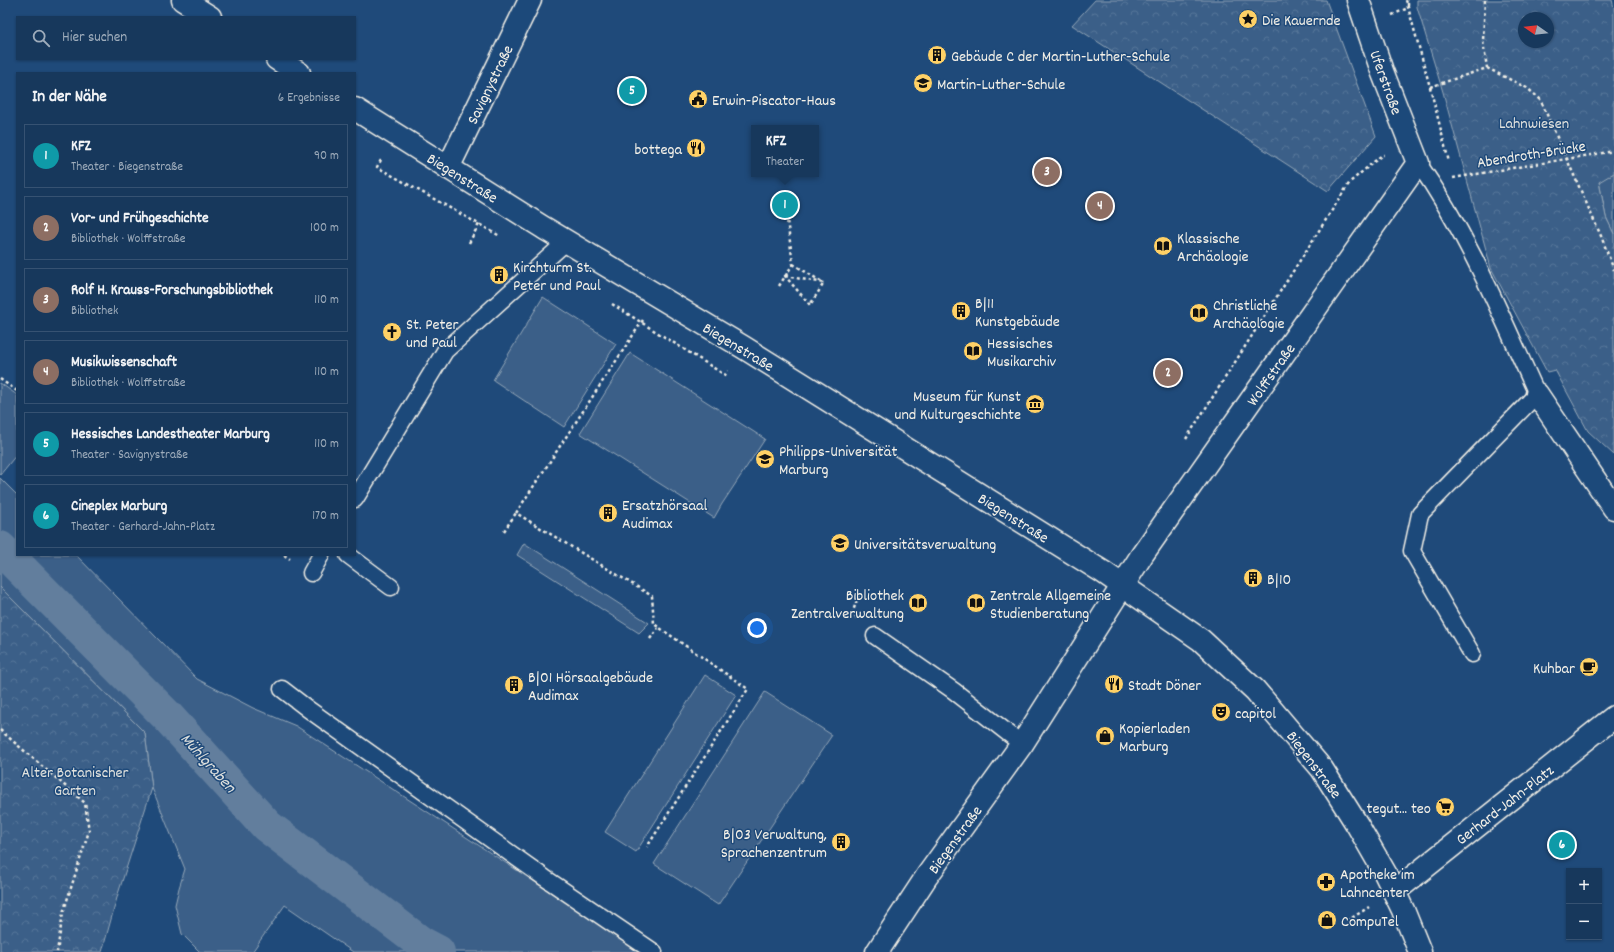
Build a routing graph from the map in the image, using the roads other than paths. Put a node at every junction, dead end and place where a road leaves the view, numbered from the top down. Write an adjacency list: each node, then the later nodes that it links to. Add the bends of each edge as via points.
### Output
1 (183, 0): 4 (street)
2 (530, 0): 9 (street, Savignystraße)
3 (1358, 0): 8 (street, Uferstraße, via 1382,71)
4 (208, 16)
5 (279, 60): 6 (street)
6 (297, 72)
7 (356, 109): 9 (street, Biegenstraße)
8 (1418, 163): 11 (lane, via 1437,190 1481,270); 17 (street, Wolffstraße)
9 (448, 168): 10 (street, Biegenstraße)
10 (567, 241): 12 (lane, via 445,351); 17 (street, Biegenstraße, via 743,347)
11 (1537, 394): 13 (street); 20 (lane, via 1420,514 1412,551)
12 (356, 497)
13 (1614, 508)
14 (320, 556): 16 (lane)
15 (349, 556): 18 (lane)
16 (311, 573)
17 (1123, 585): 23 (street, Biegenstraße); 24 (street, Biegenstraße, via 1201,640 1255,690 1322,769 1358,826)
18 (391, 587)
19 (875, 636): 23 (lane, via 954,691)
20 (1472, 654)
21 (282, 689): 25 (lane)
22 (1614, 717): 24 (street, Gerhard-Jahn-Platz)
23 (1022, 744): 26 (street, Biegenstraße, via 927,876)
24 (1394, 892): 27 (street, Biegenstraße)
25 (654, 952)
26 (878, 952)
27 (1420, 952)

